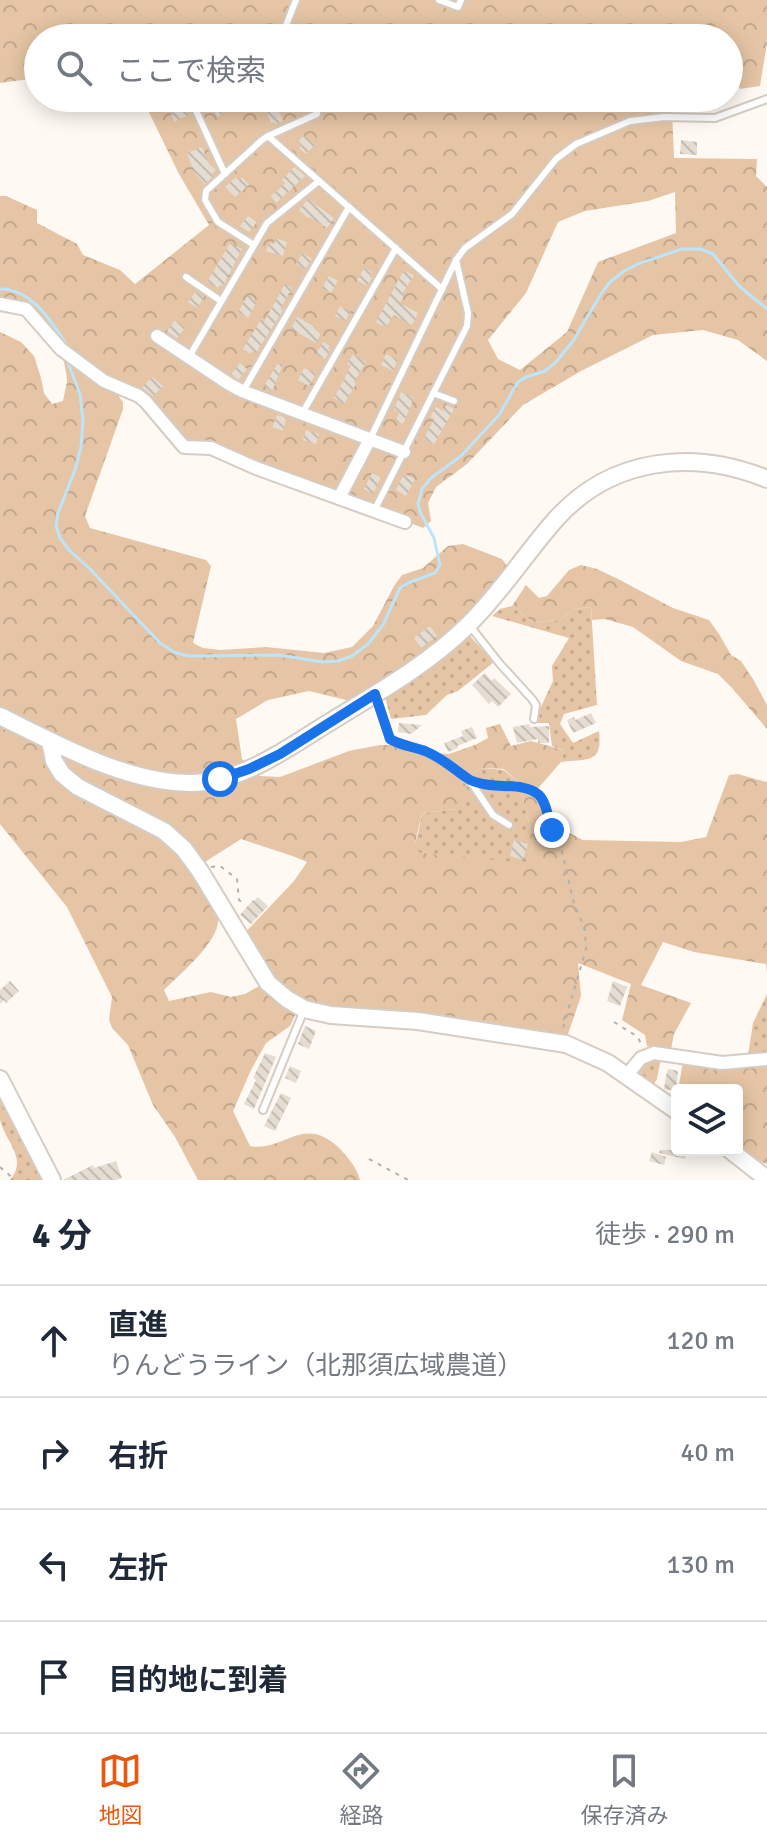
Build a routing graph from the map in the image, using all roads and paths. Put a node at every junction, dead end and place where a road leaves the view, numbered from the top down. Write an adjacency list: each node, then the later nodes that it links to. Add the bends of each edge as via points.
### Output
1 (296, 0): 4 (lane)
2 (439, 0): 3 (lane, via 458,7)
3 (461, 0)
4 (287, 24)
5 (767, 99): 6 (lane)
6 (743, 108)
7 (197, 112): 11 (lane)
8 (317, 112): 10 (lane)
9 (731, 112): 16 (lane, via 715,118 630,121 576,144 556,159 512,214)
10 (268, 136): 11 (lane); 12 (lane)
11 (225, 174): 14 (lane, via 206,191 205,200 218,222)
12 (319, 181): 13 (lane); 14 (lane, via 267,223)
13 (349, 207): 15 (lane); 23 (lane)
14 (254, 245): 19 (lane)
15 (396, 248): 18 (lane); 26 (lane)
16 (456, 260): 18 (lane); 24 (lane, via 467,326)
17 (186, 277): 19 (lane)
18 (442, 289): 27 (lane)
19 (221, 301): 22 (lane)
20 (0, 304): 30 (street, via 26,309 61,349 104,381 139,396 184,447 211,448)
21 (157, 336): 22 (street)
22 (189, 357): 23 (street)
23 (242, 391): 26 (street)
24 (433, 393): 25 (lane); 28 (lane)
25 (454, 401)
26 (302, 414): 27 (street)
27 (370, 439): 28 (street); 30 (street)
28 (404, 452): 31 (lane)
29 (767, 479): 33 (street, via 700,461 653,465 605,481 558,517)
30 (339, 498): 31 (street)
31 (374, 511): 32 (street)
32 (405, 522)
33 (469, 624): 34 (street); 36 (lane, via 532,699)
34 (375, 694): 37 (street, via 280,754 220,779 193,783 135,775); 38 (lane, via 390,739 438,757)
35 (0, 716): 37 (street)
36 (534, 719)
37 (50, 741): 40 (street, via 62,774 164,831)
38 (468, 780): 39 (lane, via 493,815); 44 (path, via 526,788 539,796 560,843 586,949)
39 (509, 825)
40 (201, 873): 41 (path, via 214,865 228,870 237,879); 42 (street, via 268,983)
41 (244, 904)
42 (304, 1009): 44 (street); 50 (lane)
43 (614, 1022): 45 (path, via 638,1037)
44 (559, 1043): 47 (street)
45 (645, 1056): 46 (street, via 722,1063); 47 (street)
46 (767, 1059)
47 (627, 1075): 49 (street)
48 (0, 1079): 56 (street)
49 (671, 1107)
50 (263, 1110)
51 (738, 1156): 54 (street)
52 (369, 1159): 57 (path)
53 (0, 1167): 55 (path)
54 (767, 1179)
55 (15, 1180)
56 (52, 1180)
57 (408, 1180)

